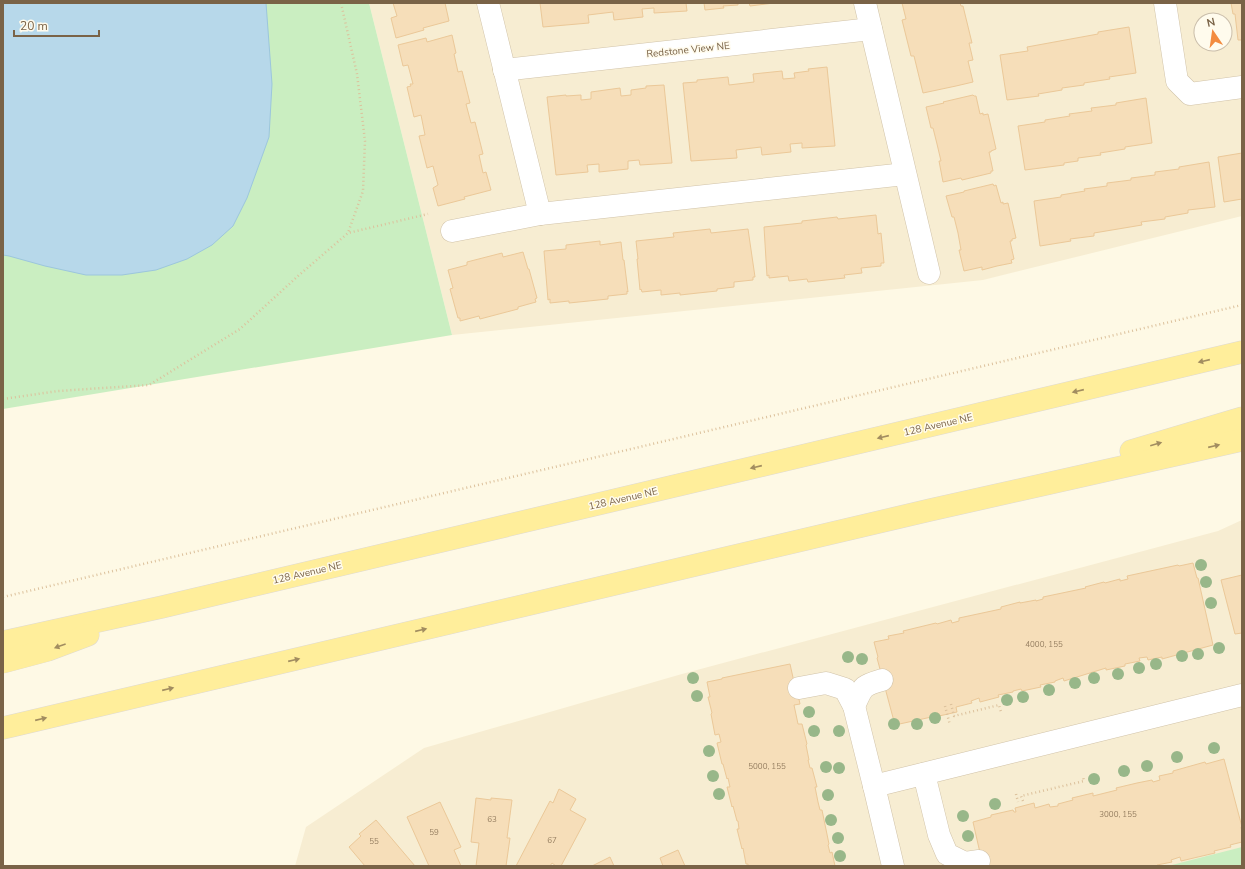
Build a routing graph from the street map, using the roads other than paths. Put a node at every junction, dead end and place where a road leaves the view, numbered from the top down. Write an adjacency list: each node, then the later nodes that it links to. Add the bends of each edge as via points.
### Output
1 (488, 3): 5 (lane)
2 (865, 3): 4 (lane)
3 (1165, 3): 6 (lane, via 1177,81 1190,94)
4 (871, 29): 5 (lane, Redstone View NE); 7 (lane)
5 (504, 70): 8 (lane)
6 (1242, 87)
7 (905, 174): 8 (lane); 10 (lane)
8 (540, 214): 9 (lane)
9 (452, 231)
10 (929, 273)
11 (1242, 352): 15 (main road, 128 Avenue NE, one-way to 15)
12 (1242, 418): 14 (main road, one-way to 12)
13 (1242, 440): 14 (main road, one-way to 13)
14 (930, 510): 23 (main road, one-way to 14)
15 (162, 608): 16 (main road, via 54,621); 17 (main road, 128 Avenue NE); 18 (main road, one-way to 18, via 48,650)
16 (3, 631)
17 (3, 642)
18 (3, 662)
19 (882, 680): 22 (lane, via 866,685)
20 (799, 688): 22 (lane, via 826,683 845,689)
21 (1242, 695): 24 (lane)
22 (854, 706): 25 (lane)
23 (3, 728)
24 (924, 774): 25 (lane); 26 (lane, via 939,835 947,854 965,863)
25 (874, 786): 27 (lane)
26 (979, 861)
27 (893, 866)

